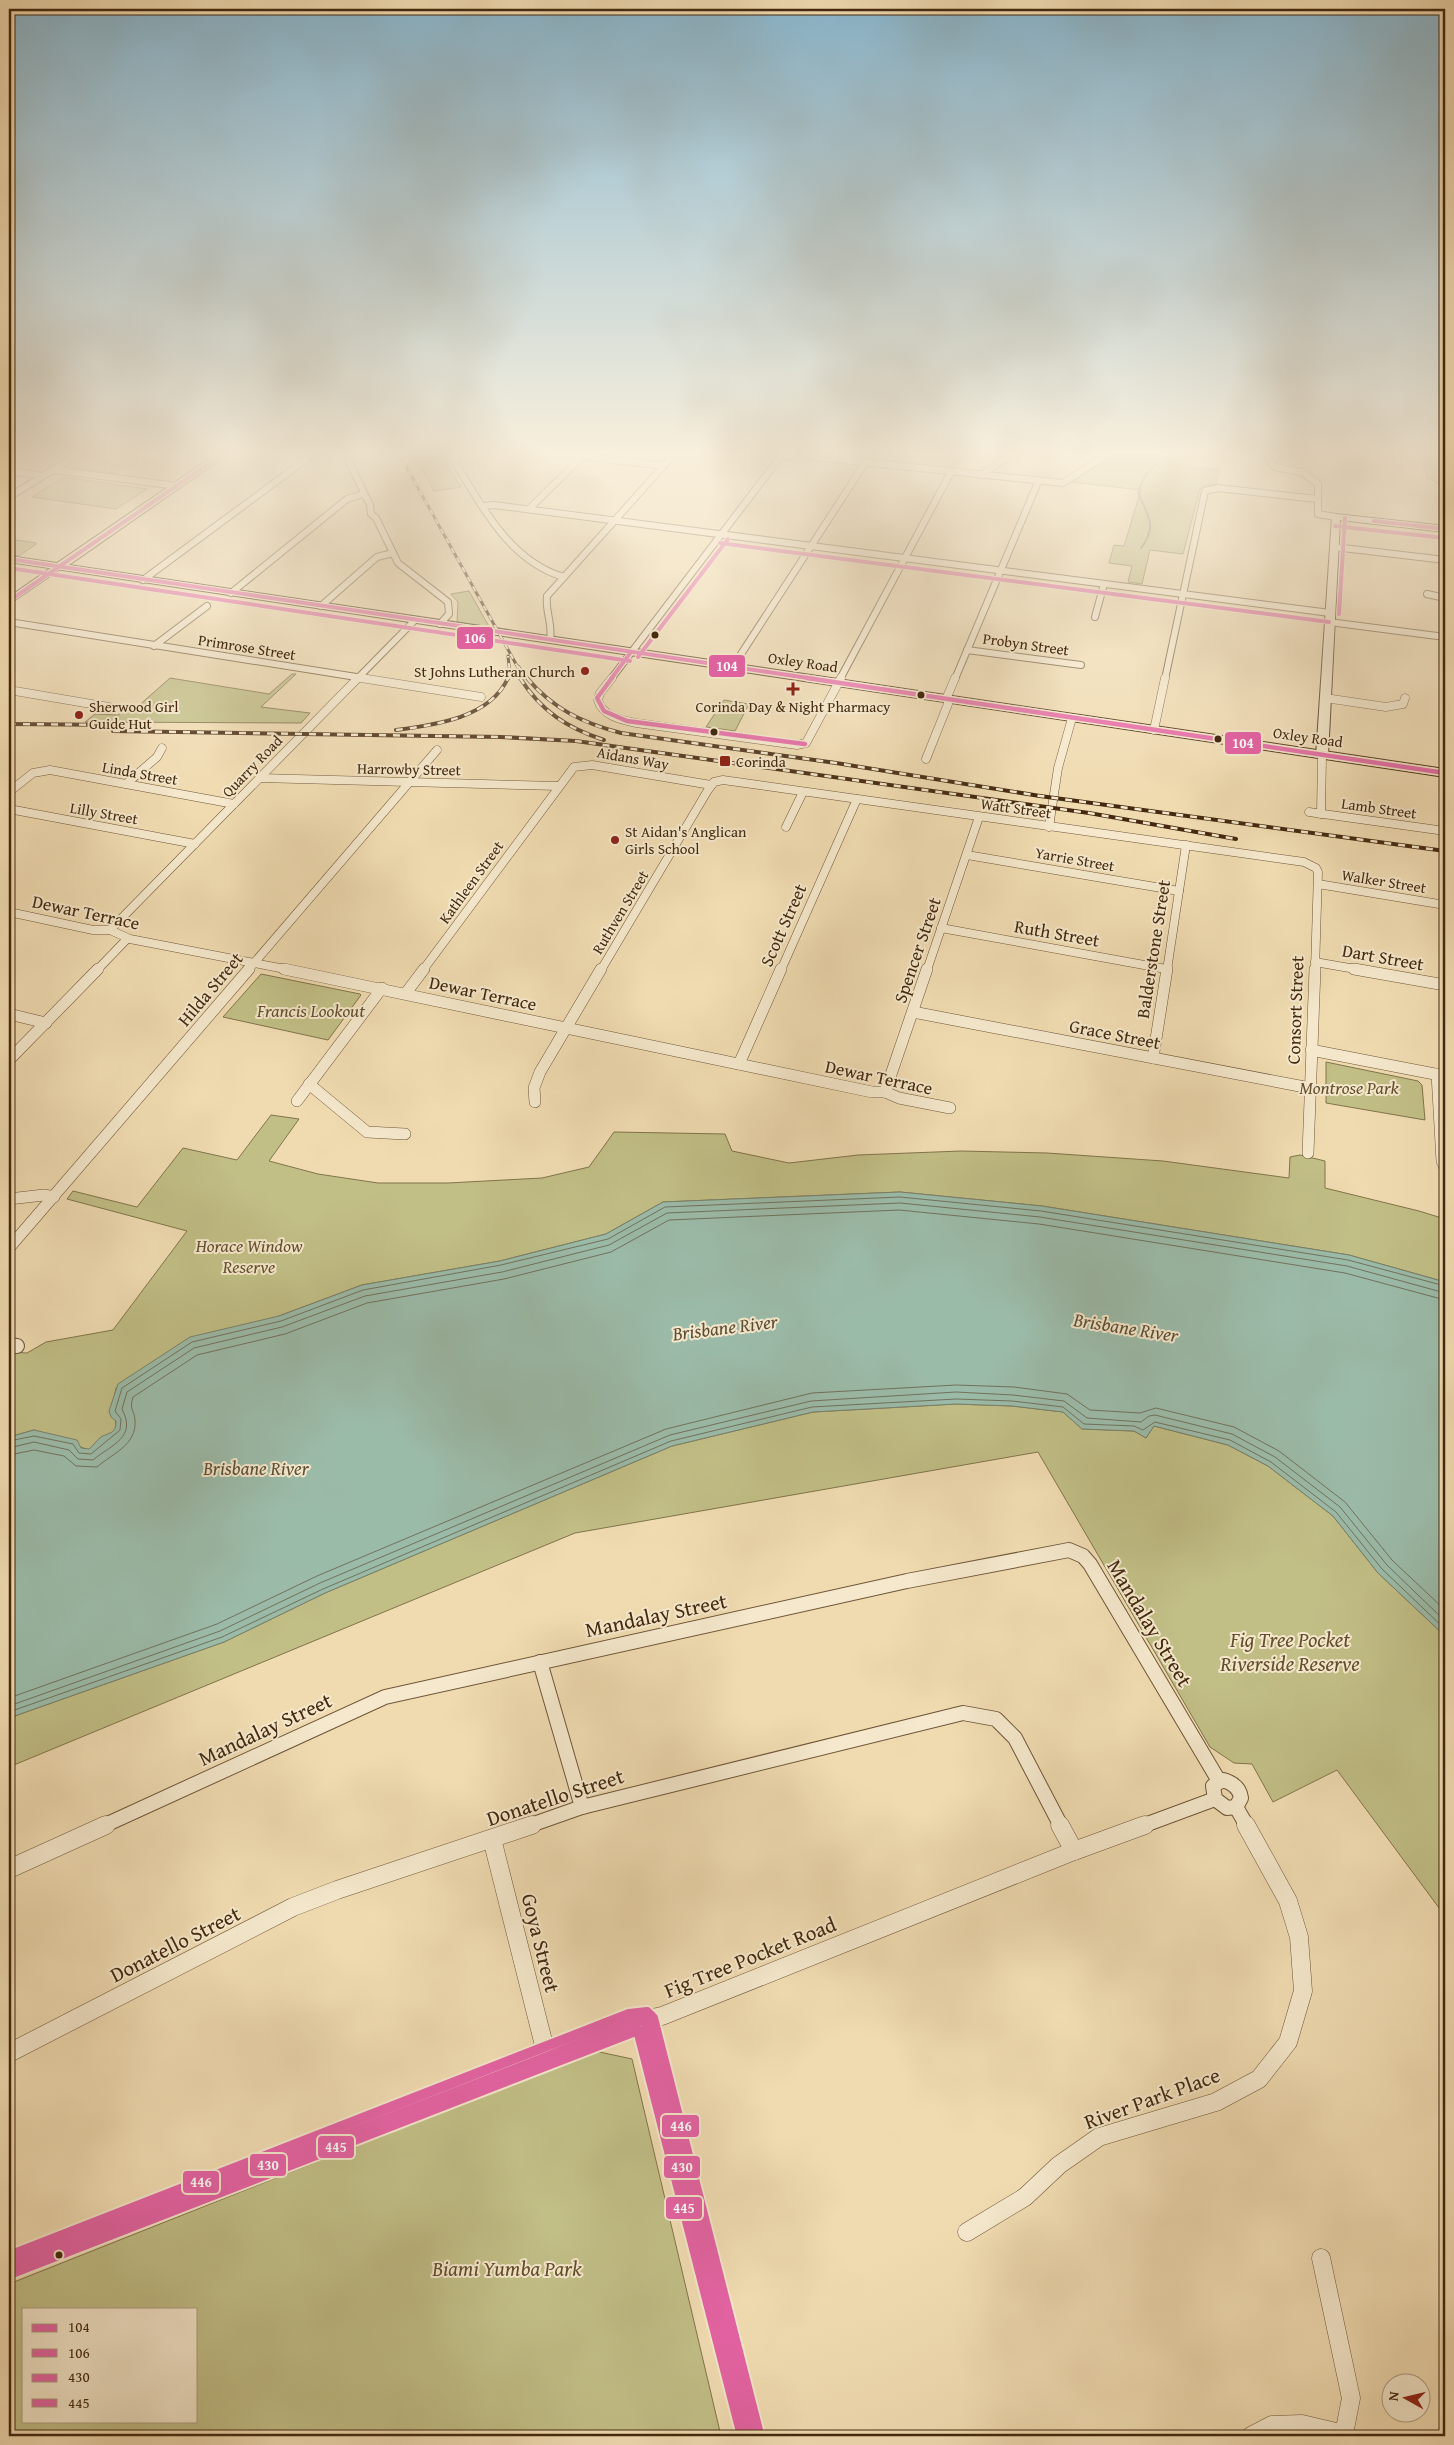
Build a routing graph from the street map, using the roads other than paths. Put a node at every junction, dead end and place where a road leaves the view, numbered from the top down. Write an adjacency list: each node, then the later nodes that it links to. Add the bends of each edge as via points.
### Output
1 (52, 566): 16 (main road, Oxley Road)
2 (76, 566): 17 (main road)
3 (162, 566): 20 (street)
4 (263, 566): 22 (street)
5 (367, 566): 28 (street)
6 (401, 566): 33 (street, via 448,602 449,614)
7 (541, 566): 19 (street)
8 (574, 566): 19 (street)
9 (697, 566): 38 (street)
10 (797, 566): 40 (street)
11 (900, 566): 42 (street)
12 (969, 566): 18 (street)
13 (1002, 566): 18 (street)
14 (1189, 566): 23 (street)
15 (1333, 566): 30 (street)
16 (58, 567): 17 (main road, Oxley Road); 26 (street)
17 (77, 570): 20 (main road, Oxley Road)
18 (1000, 570): 21 (street); 37 (street)
19 (564, 577): 35 (street, via 546,598 552,629)
20 (143, 580): 22 (main road, Oxley Road)
21 (1104, 584): 23 (street); 29 (street)
22 (231, 592): 28 (main road, Oxley Road)
23 (1183, 594): 30 (street); 50 (street)
24 (1427, 594): 25 (street)
25 (1445, 598)
26 (9, 601)
27 (207, 606): 36 (street)
28 (321, 606): 31 (main road, Oxley Road)
29 (1096, 617)
30 (1330, 617): 34 (street); 45 (street)
31 (415, 620): 33 (main road, Oxley Road); 41 (street, Quarry Road)
32 (9, 622): 36 (street, Primrose Street)
33 (440, 624): 35 (main road, Oxley Road)
34 (1445, 637)
35 (550, 640): 38 (main road, Oxley Road)
36 (154, 646): 41 (street, Primrose Street)
37 (967, 650): 39 (street, Probyn Street); 47 (street)
38 (631, 652): 40 (main road, Oxley Road); 42 (street, via 597,698 608,714 636,723 805,744)
39 (1081, 665)
40 (732, 668): 42 (main road, Oxley Road)
41 (358, 678): 44 (street, Primrose Street); 56 (street, Quarry Road)
42 (838, 684): 47 (main road, Oxley Road)
43 (9, 690): 48 (street)
44 (480, 697)
45 (1325, 698): 46 (street, via 1386,707 1403,704); 53 (street)
46 (1405, 698)
47 (947, 700): 49 (main road, Oxley Road); 54 (street)
48 (109, 707)
49 (1072, 718): 50 (main road, Oxley Road); 70 (street, via 1058,768)
50 (1154, 730): 53 (main road, Oxley Road)
51 (162, 748): 58 (street, via 157,757)
52 (437, 750): 57 (street, Hilda Street)
53 (1322, 756): 55 (main road, Oxley Road); 67 (street)
54 (926, 759)
55 (1445, 774)
56 (260, 778): 57 (street, Harrowby Street); 64 (street, Quarry Road)
57 (409, 783): 60 (street, Harrowby Street); 84 (street, Hilda Street)
58 (126, 784): 61 (street, Linda Street, via 40,771 29,775); 64 (street, Linda Street)
59 (711, 785): 60 (street, Aidans Way, via 586,764 573,768); 62 (street, Watt Street, via 723,780); 92 (street, Ruthven Street)
60 (558, 786): 88 (street, Kathleen Street)
61 (9, 792)
62 (803, 792): 63 (street, Watt Street); 69 (street)
63 (858, 799): 68 (street, Watt Street); 96 (street, Scott Street)
64 (234, 804): 72 (street, Quarry Road)
65 (9, 810): 72 (street, Lilly Street)
66 (1309, 812): 67 (street, Lamb Street)
67 (1321, 814): 71 (street, Lamb Street)
68 (979, 817): 70 (street, Watt Street); 74 (street, Spencer Street)
69 (786, 827)
70 (1049, 827): 73 (street, Watt Street)
71 (1445, 831)
72 (195, 844): 81 (street, Quarry Road)
73 (1186, 845): 75 (street, Watt Street, via 1304,862); 77 (street, Balderstone Street)
74 (967, 855): 77 (street, Yarrie Street); 80 (street, Spencer Street)
75 (1316, 868): 76 (street, Consort Street)
76 (1318, 884): 78 (street, Walker Street); 83 (street, Consort Street)
77 (1179, 891): 85 (street, Balderstone Street)
78 (1445, 905)
79 (9, 912): 81 (street, Dewar Terrace, via 93,930)
80 (941, 928): 85 (street, Ruth Street); 89 (street, Spencer Street)
81 (110, 930): 82 (street, Dewar Terrace)
82 (128, 939): 84 (street, Dewar Terrace); 91 (street)
83 (1315, 962): 86 (street, Dart Street); 93 (street, Consort Street)
84 (254, 963): 87 (street, Dewar Terrace); 107 (street, Hilda Street)
85 (1166, 969): 94 (street, Balderstone Street)
86 (1445, 984)
87 (382, 988): 88 (street, Dewar Terrace); 98 (street)
88 (406, 994): 92 (street, Dewar Terrace)
89 (913, 1012): 94 (street, Grace Street); 100 (street, Spencer Street)
90 (9, 1014): 91 (street)
91 (46, 1022): 95 (street)
92 (567, 1028): 96 (street, Dewar Terrace); 102 (street, Ruthven Street, via 535,1082)
93 (1312, 1050): 97 (street); 99 (street, Consort Street)
94 (1152, 1058): 99 (street, Grace Street)
95 (9, 1060)
96 (739, 1064): 100 (street, Dewar Terrace)
97 (1441, 1075): 106 (street, via 1442,1161)
98 (309, 1084): 101 (street); 104 (street, via 368,1132)
99 (1310, 1088): 105 (street, Consort Street)
100 (885, 1092): 103 (street, Dewar Terrace)
101 (297, 1100)
102 (535, 1102)
103 (950, 1108)
104 (404, 1134)
105 (1308, 1153)
106 (1445, 1168)
107 (54, 1197): 108 (street); 109 (street, Hilda Street)
108 (9, 1199)
109 (9, 1248)
110 (540, 1662): 111 (street, Mandalay Street, via 1070,1550 1084,1556 1090,1564); 114 (street); 117 (street, Mandalay Street, via 385,1697)
111 (1219, 1780): 112 (street, via 1214,1786); 113 (street, via 1228,1780 1238,1789 1241,1797)
112 (1215, 1799): 113 (street, via 1227,1808); 116 (street, Fig Tree Pocket Road)
113 (1236, 1806): 121 (street, River Park Place, via 1288,1901 1298,1936 1303,1991 1288,2042 1259,2079 1216,2102 1099,2137 1059,2165 1025,2197)
114 (582, 1807): 115 (street, Donatello Street); 116 (street, Donatello Street, via 963,1712 996,1719 1015,1738)
115 (492, 1839): 119 (street, Donatello Street, via 293,1907); 120 (street, Goya Street)
116 (1074, 1851): 118 (street, Fig Tree Pocket Road, via 662,2016)
117 (9, 1869)
118 (645, 2020): 120 (street, Fig Tree Pocket Road, via 632,2022); 125 (street)
119 (9, 2053)
120 (547, 2057): 123 (street, Fig Tree Pocket Road)
121 (967, 2232)
122 (1321, 2258): 124 (street, via 1351,2398)
123 (9, 2266)
124 (1345, 2435): 126 (street, via 1302,2424 1272,2425)
125 (751, 2436)
126 (1250, 2436)

